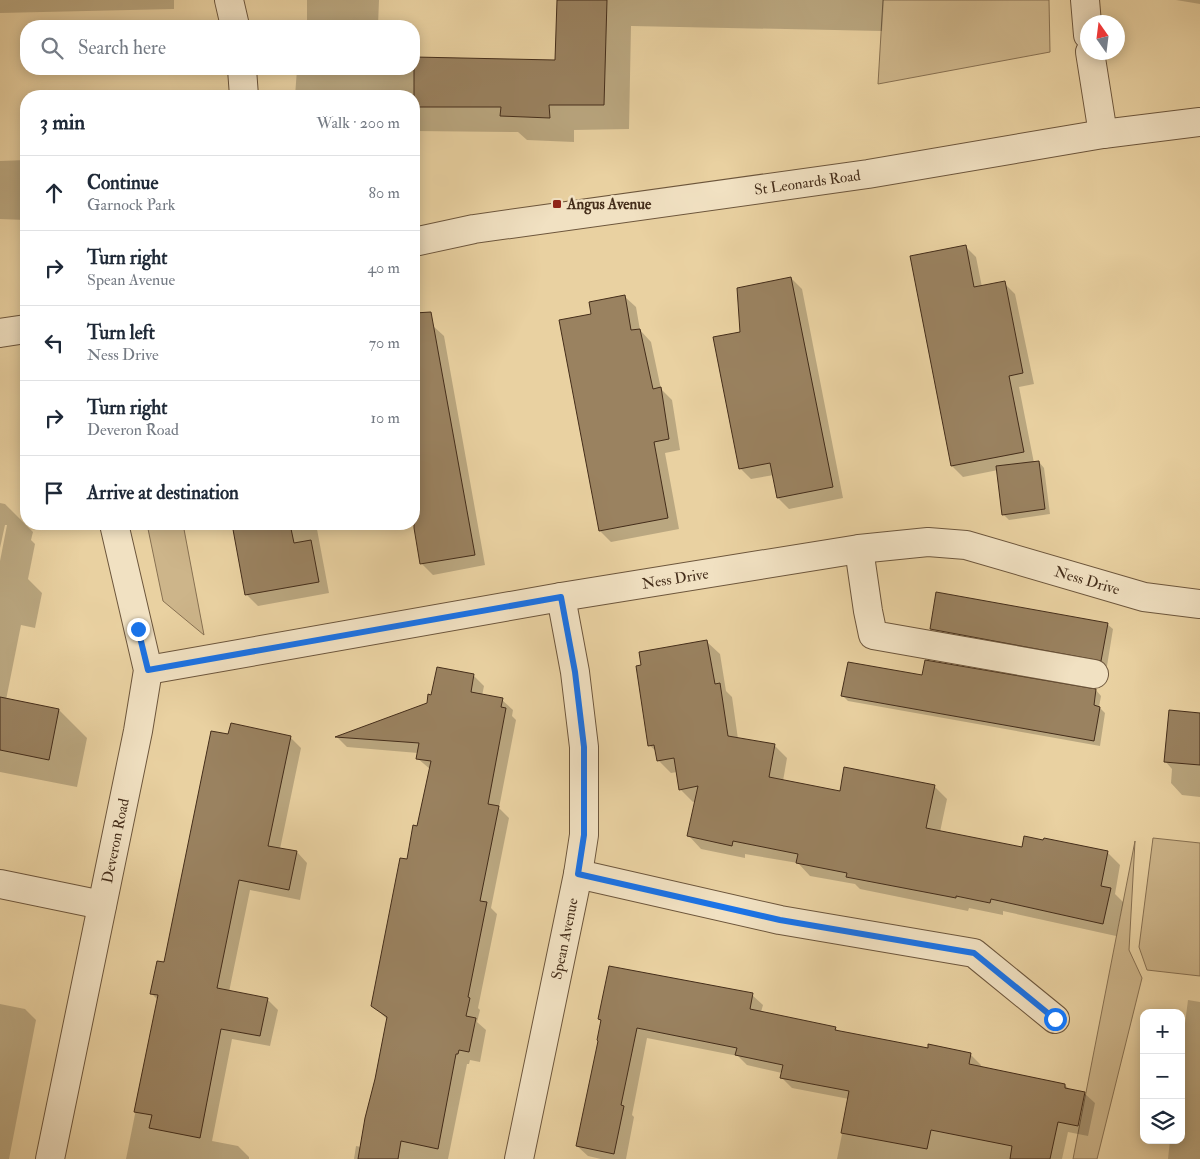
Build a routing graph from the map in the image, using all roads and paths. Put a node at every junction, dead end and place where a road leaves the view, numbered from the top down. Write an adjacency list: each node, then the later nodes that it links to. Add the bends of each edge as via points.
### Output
1 (229, 0): 4 (street)
2 (1085, 0): 3 (street)
3 (1086, 15)
4 (234, 20)
5 (1091, 60): 9 (street)
6 (242, 75): 7 (street)
7 (244, 90)
8 (1200, 122): 9 (street, St Leonards Road)
9 (1103, 134): 10 (street, St Leonards Road, via 868,174 545,219)
10 (420, 241)
11 (20, 329): 12 (street)
12 (0, 334)
13 (115, 530): 17 (street, Deveron Road)
14 (859, 549): 15 (street, Ness Drive); 16 (street, Ness Drive, via 928,542 966,545 1144,597); 18 (street, via 873,635)
15 (561, 597): 17 (street, Ness Drive); 19 (street, Spean Avenue, via 584,747 584,835)
16 (1200, 604)
17 (148, 670): 21 (street, Deveron Road)
18 (1094, 674)
19 (578, 874): 22 (street, via 780,920 974,953); 24 (street, Spean Avenue)
20 (0, 884): 21 (street)
21 (102, 905): 23 (street, Deveron Road)
22 (1055, 1019)
23 (50, 1159)
24 (519, 1159)

